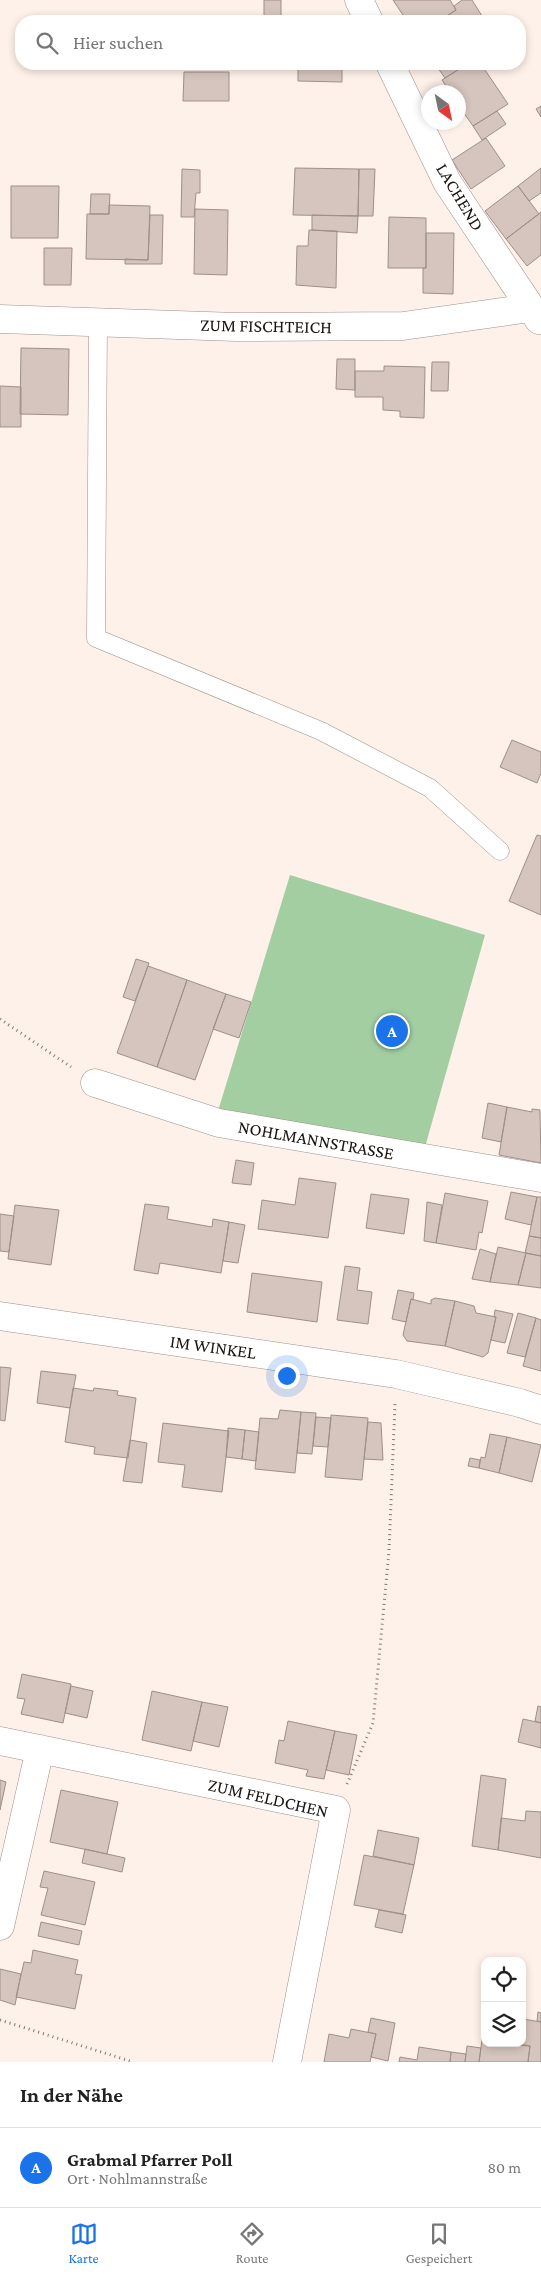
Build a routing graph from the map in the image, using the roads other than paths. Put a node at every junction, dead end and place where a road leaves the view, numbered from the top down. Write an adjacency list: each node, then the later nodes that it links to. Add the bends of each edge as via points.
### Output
1 (359, 0): 2 (street)
2 (366, 15)
3 (393, 70): 4 (street, LACHEND, via 447,182)
4 (536, 316): 6 (street, ZUM FISCHTEICH, via 403,326 236,327)
5 (0, 318): 6 (street, ZUM FISCHTEICH)
6 (98, 321): 7 (lane, via 96,638 321,731 430,788)
7 (500, 851)
8 (95, 1083): 9 (street, NOHLMANNSTRASSE, via 219,1123)
9 (541, 1178)
10 (0, 1316): 11 (street, IM WINKEL, via 396,1374)
11 (541, 1410)
12 (0, 1741): 13 (street, ZUM FELDCHEN)
13 (40, 1749): 14 (street); 15 (street, ZUM FELDCHEN, via 336,1810)
14 (0, 1926)
15 (287, 2062)

